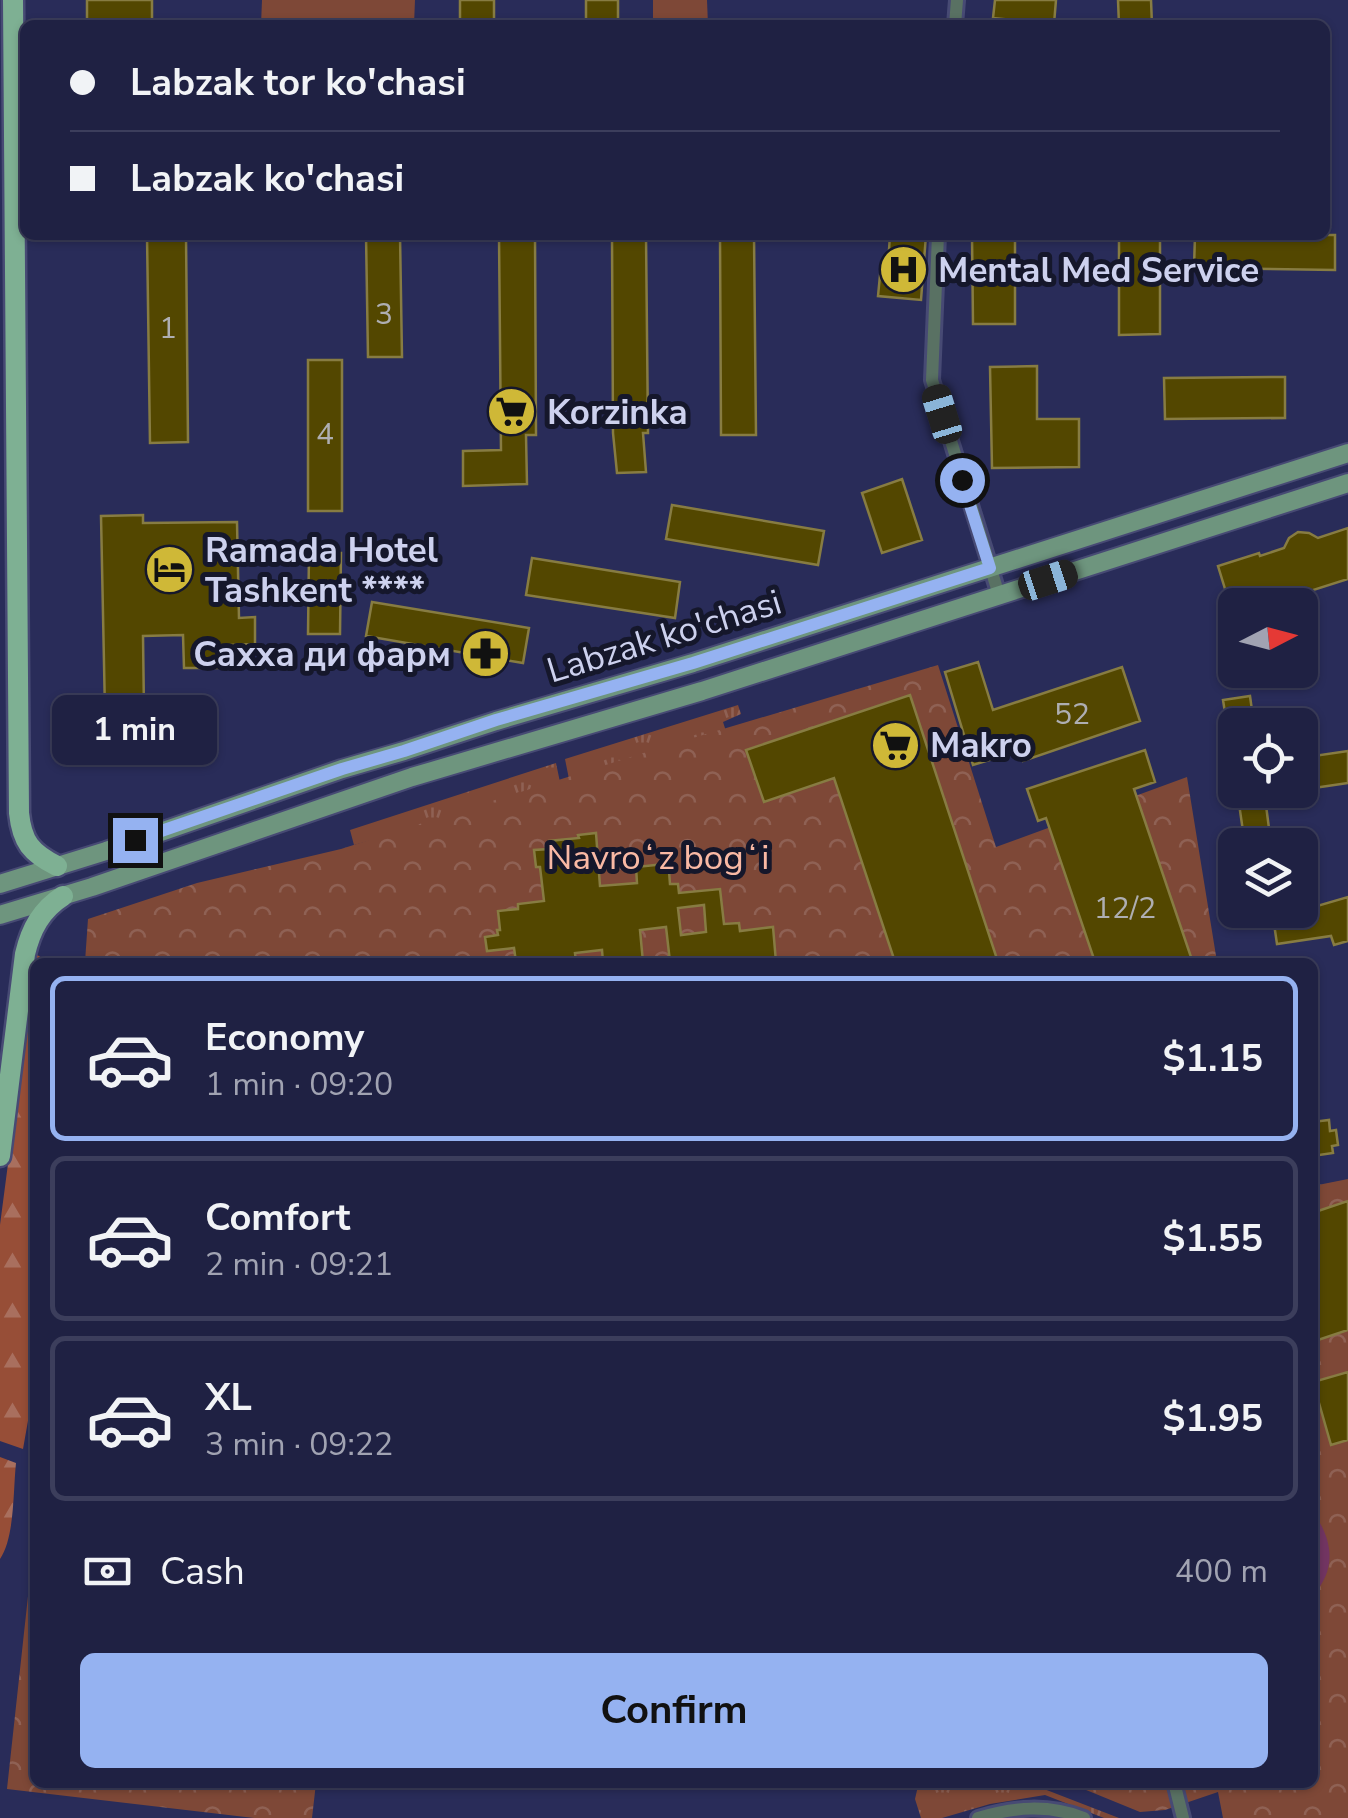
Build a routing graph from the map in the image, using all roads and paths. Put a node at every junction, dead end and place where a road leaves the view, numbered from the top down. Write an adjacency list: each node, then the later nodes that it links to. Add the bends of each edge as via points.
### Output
1 (12, 0): 2 (main road); 12 (main road, via 19,813 27,844)
2 (0, 36)
3 (938, 240): 6 (street, via 932,380)
4 (1348, 453): 6 (main road, Labzak ko'chasi)
5 (1348, 482): 7 (main road, Labzak ko'chasi)
6 (990, 568): 7 (street); 8 (main road, Labzak ko'chasi)
7 (998, 596): 9 (main road, Labzak ko'chasi)
8 (693, 663): 9 (main road); 10 (main road, Labzak ko'chasi)
9 (702, 692): 11 (main road, Labzak ko'chasi)
10 (404, 751): 11 (main road); 12 (main road, Labzak ko'chasi)
11 (412, 777): 14 (main road, Labzak ko'chasi)
12 (57, 866): 13 (main road, Labzak ko'chasi)
13 (0, 884)
14 (63, 896): 15 (main road, Labzak ko'chasi); 16 (main road, via 42,914 25,954)
15 (0, 915)
16 (0, 1156)
17 (1175, 1788): 20 (street)
18 (978, 1818): 19 (street, via 1034,1808)
19 (1084, 1818)
20 (1182, 1818)

